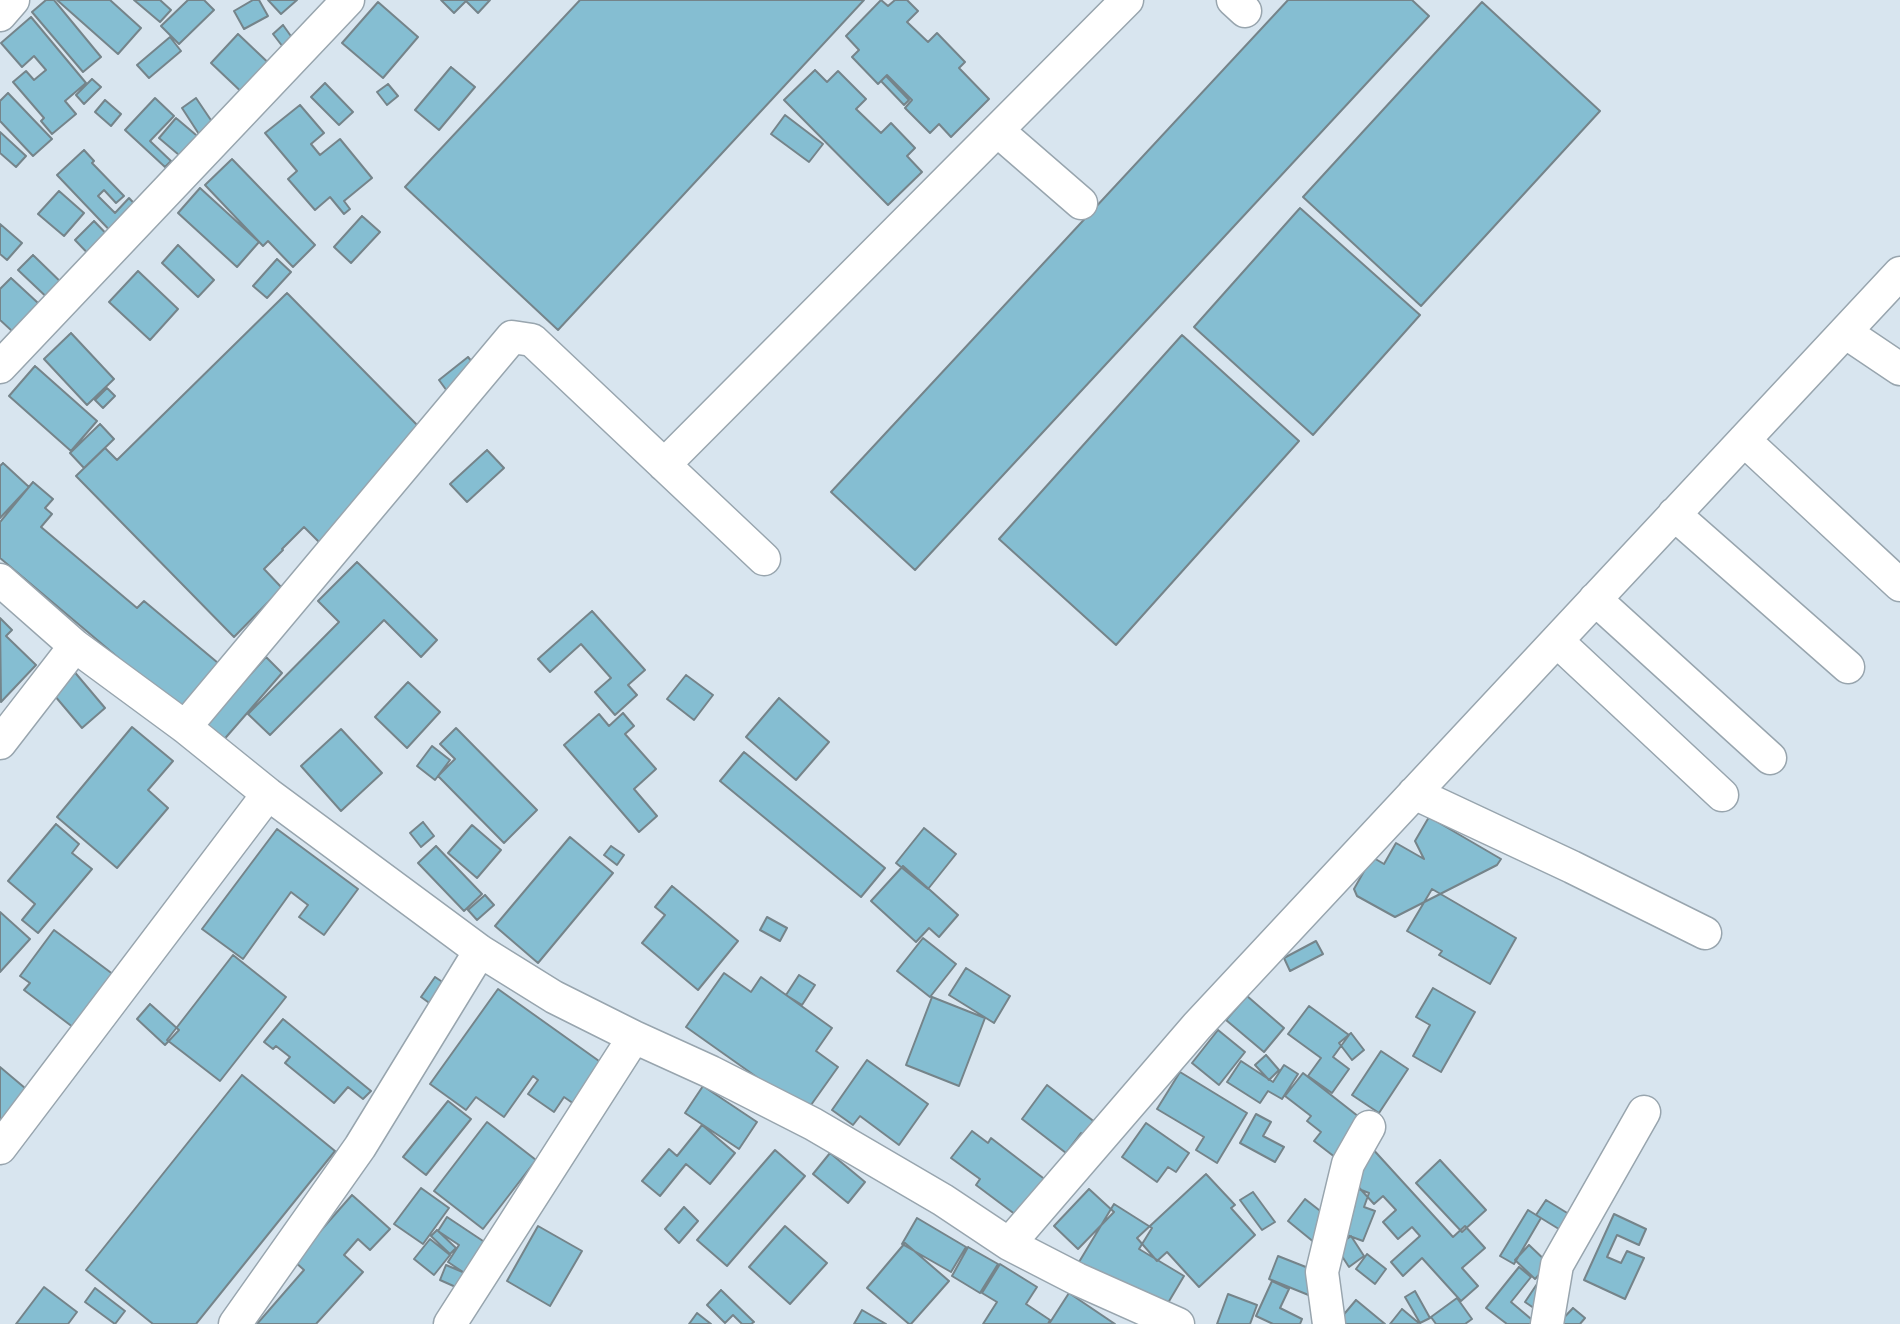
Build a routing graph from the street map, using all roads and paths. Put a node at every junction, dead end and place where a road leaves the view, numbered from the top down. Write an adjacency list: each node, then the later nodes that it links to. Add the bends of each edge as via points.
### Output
1 (13, 0): 4 (street)
2 (348, 0): 9 (street)
3 (1127, 0): 5 (street)
4 (0, 15)
5 (998, 131): 6 (street); 12 (street)
6 (1081, 203)
7 (1900, 273): 8 (street)
8 (1845, 332): 10 (street); 11 (street)
9 (0, 367)
10 (1900, 369)
11 (1744, 440): 13 (street); 16 (street)
12 (664, 465): 14 (street); 21 (street, via 532,340 512,337)
13 (1674, 514): 17 (street); 20 (street)
14 (764, 559)
15 (0, 580): 19 (street)
16 (1900, 584)
17 (1595, 599): 18 (street); 23 (street)
18 (1556, 641): 24 (street); 26 (street)
19 (75, 646): 21 (street); 22 (street)
20 (1848, 667)
21 (186, 727): 25 (street)
22 (0, 743)
23 (1770, 758)
24 (1415, 793): 27 (street); 33 (street, via 1197,1026)
25 (268, 794): 28 (street); 32 (street)
26 (1722, 794)
27 (1705, 933)
28 (480, 951): 29 (street, via 554,997); 35 (street, via 360,1147)
29 (634, 1037): 33 (street, via 813,1124); 36 (street)
30 (1644, 1112): 38 (street, via 1557,1265)
31 (1369, 1127): 37 (street, via 1348,1164 1322,1272)
32 (0, 1148)
33 (1009, 1244): 34 (street)
34 (1164, 1321)
35 (235, 1324)
36 (450, 1324)
37 (1329, 1324)
38 (1547, 1324)

